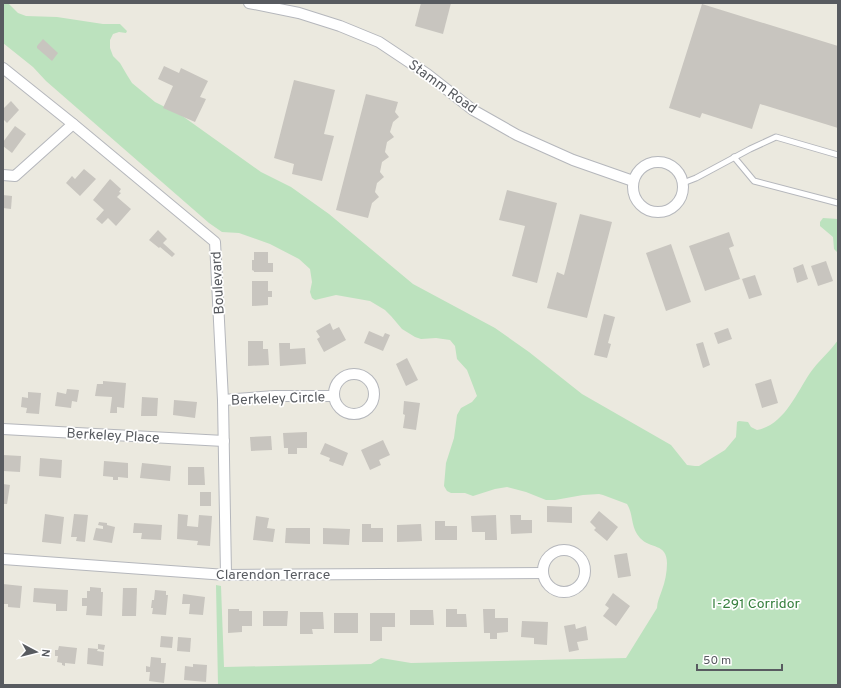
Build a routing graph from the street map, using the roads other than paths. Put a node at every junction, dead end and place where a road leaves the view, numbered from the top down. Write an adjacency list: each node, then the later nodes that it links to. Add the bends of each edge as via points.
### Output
1 (249, 3): 7 (street, Stamm Road, via 299,13 379,42 474,110 517,135 573,160)
2 (3, 68): 3 (street, Boulevard)
3 (73, 124): 6 (street, via 15,176); 11 (street, Boulevard, via 215,242)
4 (838, 155): 5 (lane, via 776,137)
5 (734, 157): 8 (lane); 9 (lane, via 754,181)
6 (3, 175)
7 (633, 181): 8 (street, via 644,165 663,162 672,166); 8 (street, via 632,192 636,201 647,210 662,213 679,202 683,193)
8 (683, 183)
9 (838, 203)
10 (334, 396): 10 (street, Berkeley Circle, via 337,384 351,374 368,379 374,389 370,406 361,413 349,414 343,411); 11 (street, Berkeley Circle, via 274,396)
11 (223, 400): 13 (street, Boulevard)
12 (3, 429): 13 (street, Berkeley Place)
13 (224, 442): 16 (street, Boulevard)
14 (3, 559): 16 (street, Clarendon Terrace)
15 (543, 573): 15 (street, via 546,559 551,554 564,550 571,551 582,559 585,572 579,585 568,591 554,589); 16 (street, Clarendon Terrace)
16 (226, 575)

